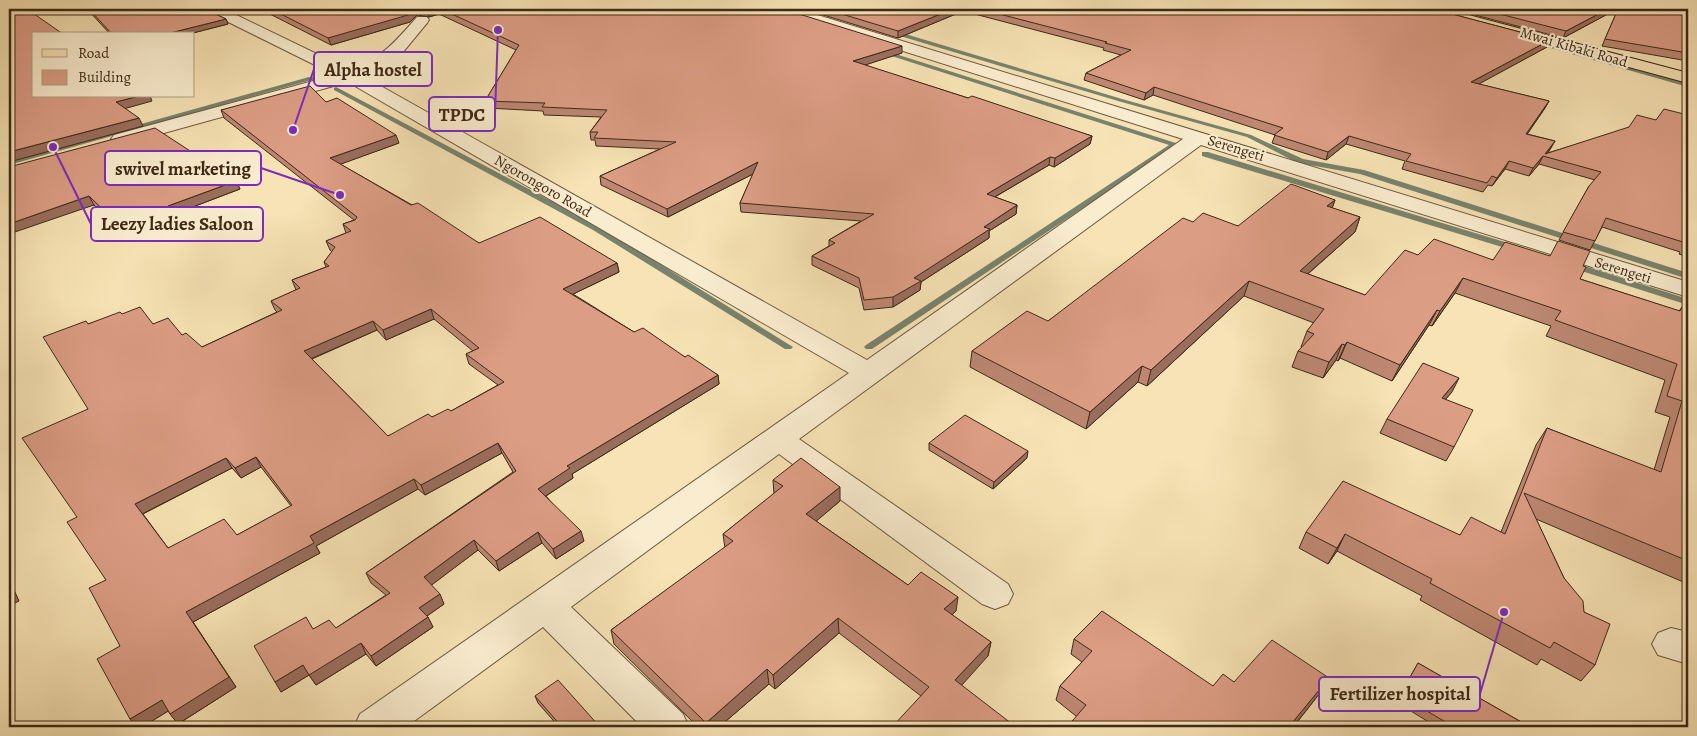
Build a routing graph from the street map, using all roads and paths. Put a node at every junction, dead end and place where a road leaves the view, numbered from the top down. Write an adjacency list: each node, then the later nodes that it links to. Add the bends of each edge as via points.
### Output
1 (213, 9): 5 (street, Ngorongoro Road)
2 (784, 9): 7 (street, Serengeti)
3 (1430, 9): 6 (main road, Mwai Kibaki Road)
4 (422, 20): 5 (street, via 393,54)
5 (350, 76): 8 (street); 10 (street, Ngorongoro Road)
6 (1688, 78)
7 (1199, 136): 9 (street, Serengeti); 10 (street)
8 (103, 144)
9 (1688, 290)
10 (868, 372): 11 (street)
11 (777, 438): 12 (street); 13 (street)
12 (995, 594)
13 (544, 604): 14 (street); 15 (street)
14 (374, 727)
15 (669, 727)

